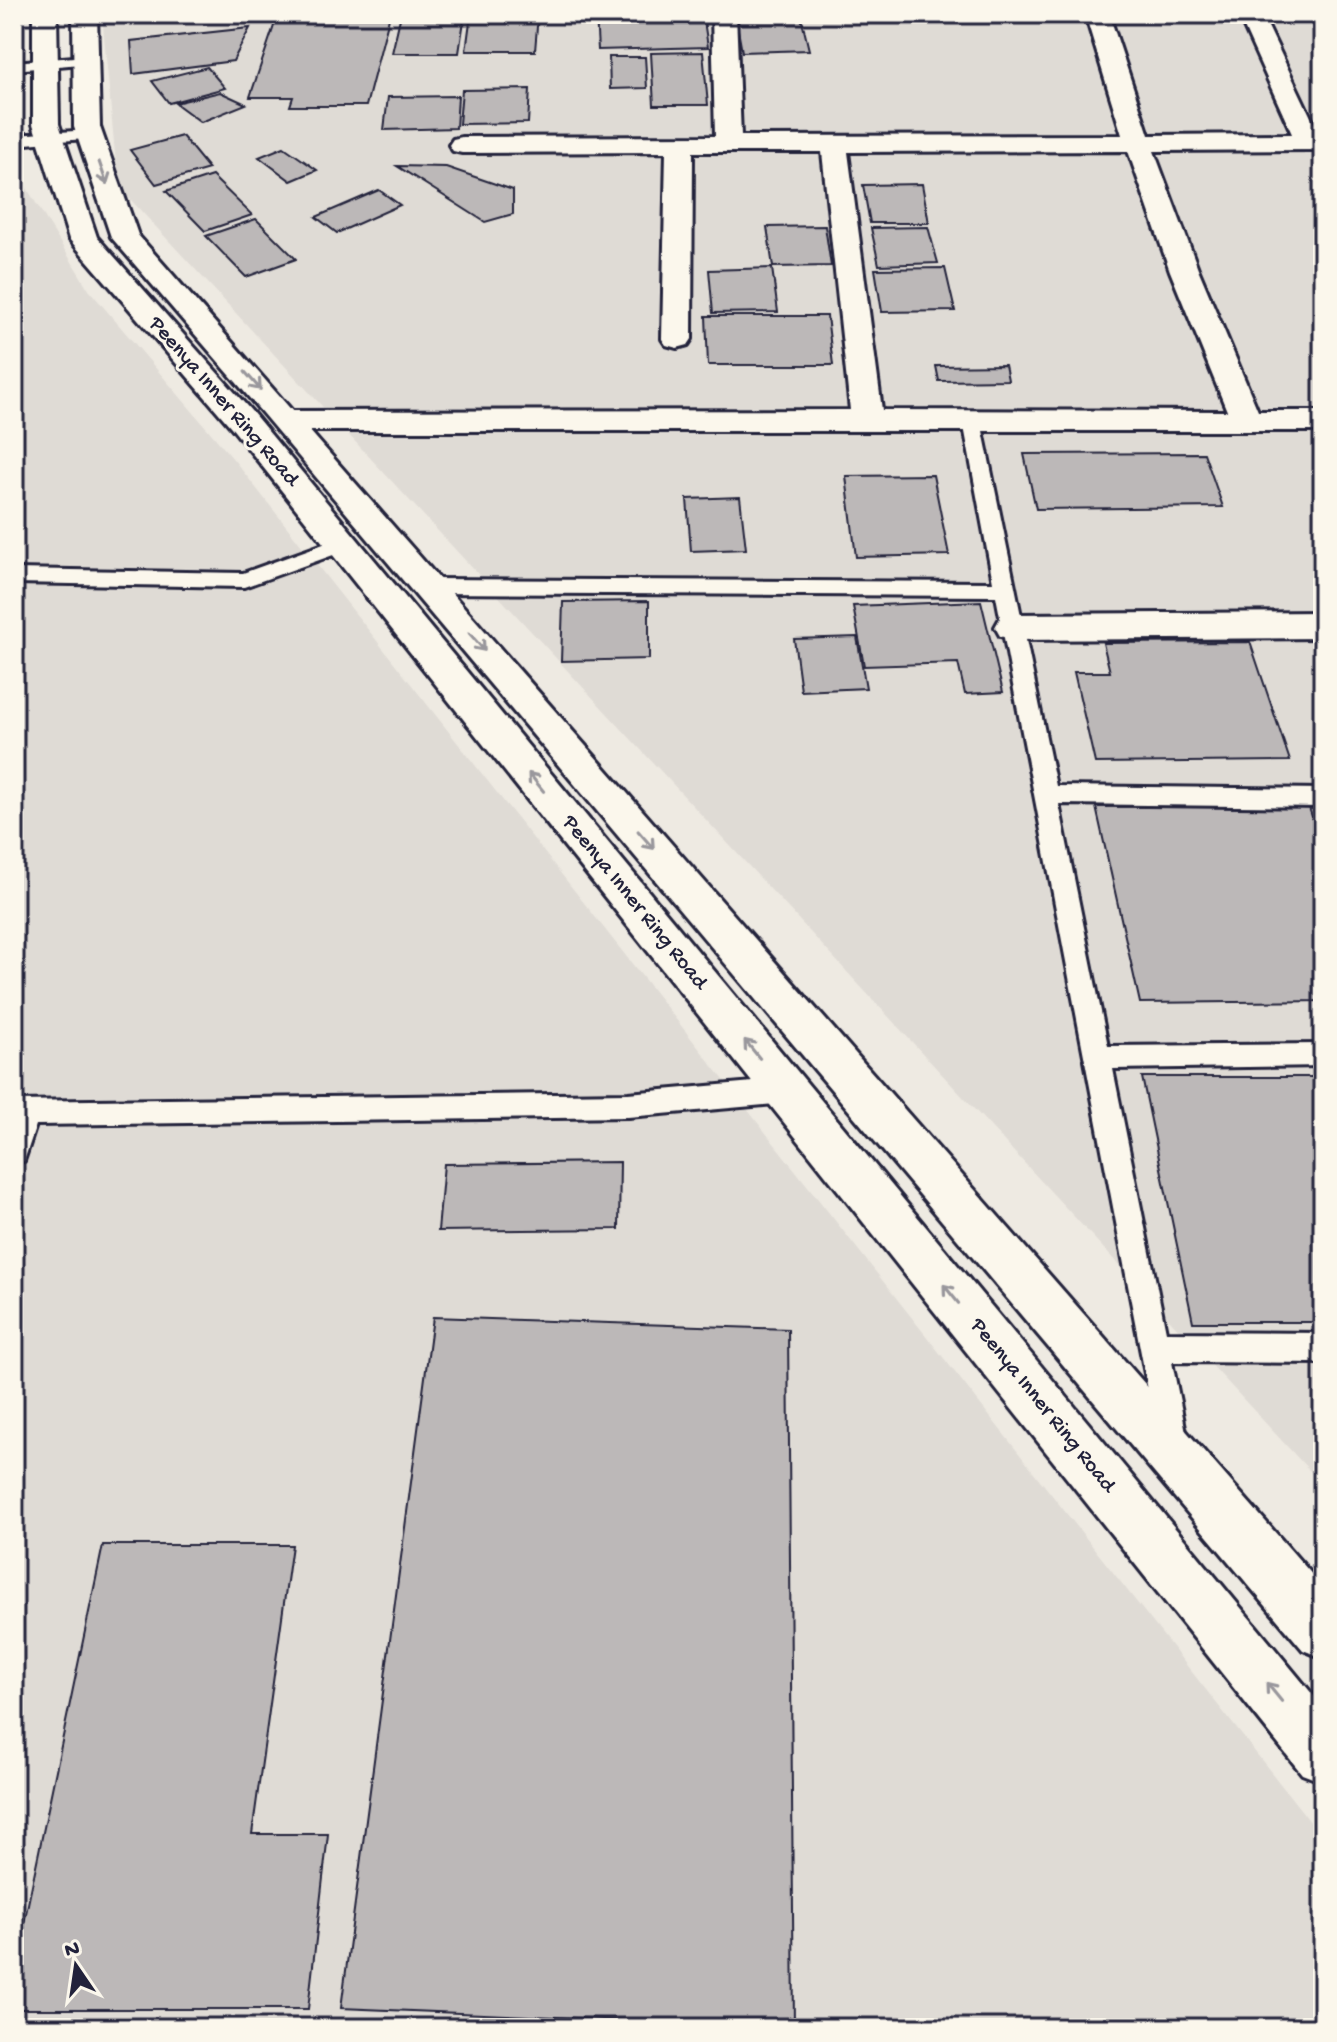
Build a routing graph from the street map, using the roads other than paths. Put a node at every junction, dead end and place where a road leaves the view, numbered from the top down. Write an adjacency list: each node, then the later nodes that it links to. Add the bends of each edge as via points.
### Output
1 (45, 14): 7 (street, Peenya Inner Ring Road)
2 (85, 14): 6 (street, Peenya Inner Ring Road)
3 (724, 14): 12 (street)
4 (1097, 14): 9 (street)
5 (1250, 14): 10 (street)
6 (86, 60): 7 (lane); 8 (street, Peenya Inner Ring Road, via 87,127)
7 (30, 65): 8 (street, Peenya Inner Ring Road)
8 (52, 138): 16 (street, Peenya Inner Ring Road, one-way to 16, via 125,237); 21 (street, Peenya Inner Ring Road, via 83,239)
9 (1136, 142): 10 (street); 13 (street); 19 (street, via 1206,330)
10 (1316, 142)
11 (680, 144): 12 (street); 14 (street); 15 (street)
12 (728, 144): 13 (street)
13 (834, 144): 17 (street)
14 (462, 145)
15 (677, 339)
16 (287, 421): 17 (street); 23 (street, Peenya Inner Ring Road)
17 (867, 421): 18 (street)
18 (972, 421): 19 (street); 24 (lane)
19 (1247, 421): 20 (street)
20 (1323, 421)
21 (343, 544): 22 (lane, via 244,580); 31 (street, Peenya Inner Ring Road, one-way to 21)
22 (14, 576)
23 (428, 586): 24 (lane); 36 (street, Peenya Inner Ring Road, one-way to 36)
24 (1006, 589): 26 (lane)
25 (1323, 625): 26 (street)
26 (1013, 627): 27 (lane)
27 (1046, 795): 28 (lane); 30 (lane)
28 (1323, 798)
29 (1323, 1055): 30 (lane)
30 (1097, 1058): 34 (lane)
31 (786, 1091): 32 (lane, via 628,1105); 38 (street, Peenya Inner Ring Road, one-way to 31)
32 (20, 1113): 33 (lane)
33 (14, 1152)
34 (1154, 1347): 35 (lane); 36 (lane)
35 (1323, 1348)
36 (1176, 1459): 37 (street, Peenya Inner Ring Road)
37 (1323, 1630)
38 (1323, 1753)

